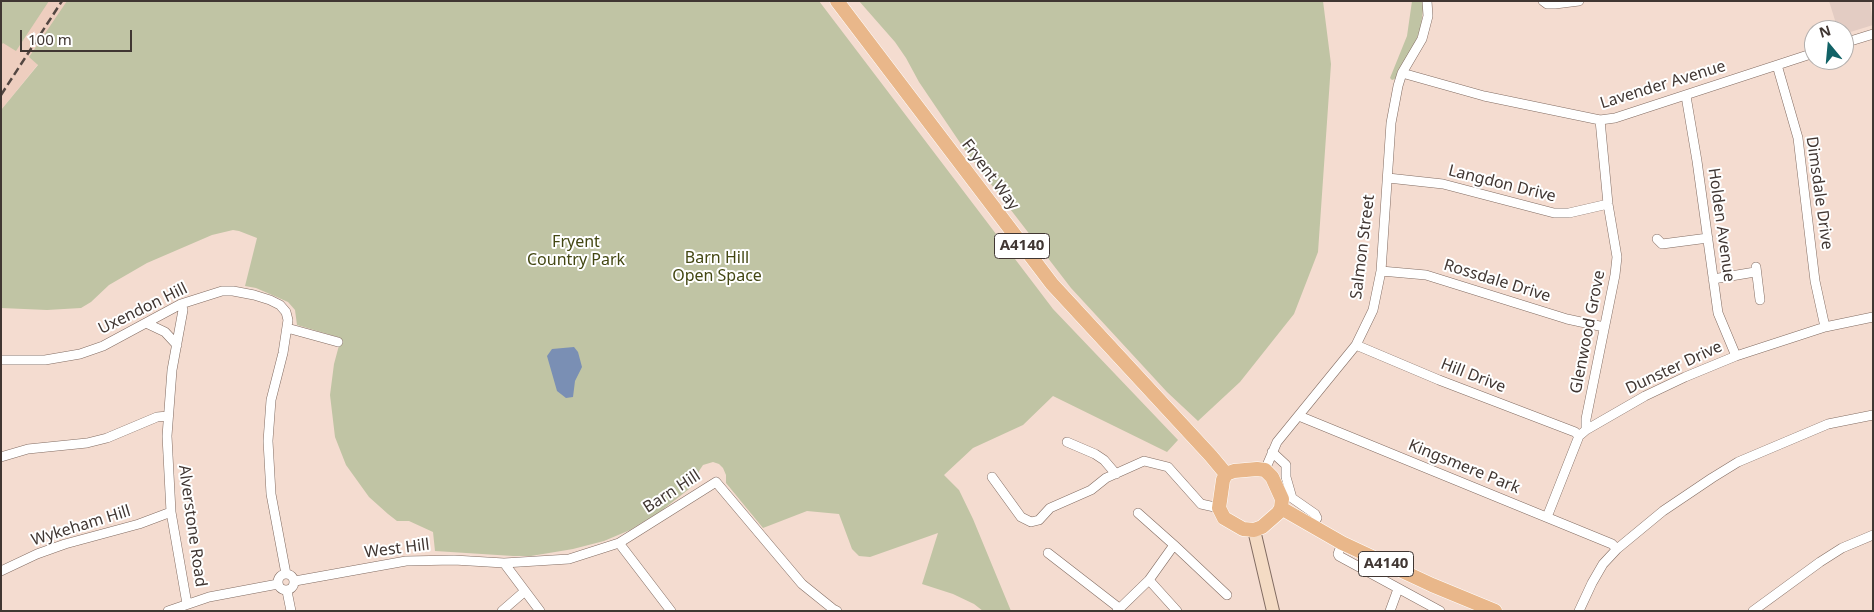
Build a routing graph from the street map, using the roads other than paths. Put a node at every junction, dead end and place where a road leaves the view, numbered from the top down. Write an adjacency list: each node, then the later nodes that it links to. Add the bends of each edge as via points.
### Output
1 (837, 1): 39 (main road, Fryent Way / A4140, via 1052,284)
2 (1427, 1): 9 (street, Salmon Street, via 1428,16 1422,39)
3 (1543, 1): 4 (street, via 1547,4)
4 (1579, 1)
5 (1873, 34): 6 (street)
6 (1854, 40)
7 (1804, 56): 8 (street, Lavender Avenue)
8 (1777, 65): 10 (street, Lavender Avenue); 24 (street, Dimsdale Drive, via 1798,138 1815,281)
9 (1402, 73): 11 (street, Lavender Avenue, via 1484,96); 12 (street, Salmon Street, via 1391,123)
10 (1686, 96): 11 (street, Lavender Avenue); 14 (street, Holden Avenue)
11 (1600, 120): 13 (street, Glenwood Grove)
12 (1388, 178): 13 (street, Langdon Drive, via 1443,184 1554,213); 16 (street, Salmon Street)
13 (1608, 204): 23 (street, Glenwood Grove, via 1617,257)
14 (1708, 238): 15 (street, via 1662,244); 17 (street, Holden Avenue)
15 (1657, 239)
16 (1381, 271): 23 (street, Rossdale Drive, via 1426,275 1567,319); 27 (street, Salmon Street, via 1373,310)
17 (1713, 279): 18 (street, via 1756,269); 28 (street, Holden Avenue, via 1718,314)
18 (1760, 300)
19 (181, 304): 21 (street, Uxendon Hill); 22 (street, Uxendon Hill, via 210,294 234,291 270,300 280,306 286,312); 26 (street, Alverstone Road, via 183,310)
20 (1873, 317): 24 (street, Dunster Drive)
21 (146, 323): 26 (street, via 165,332); 29 (street, Uxendon Hill, via 104,346 80,354 45,360)
22 (287, 324): 25 (street); 56 (street, via 271,400 268,441 272,494)
23 (1604, 327): 33 (street, Glenwood Grove)
24 (1825, 327): 28 (street, Dunster Drive)
25 (338, 342)
26 (177, 345): 31 (street, Alverstone Road)
27 (1356, 345): 32 (street, Salmon Street); 33 (street, Hill Drive, via 1439,380)
28 (1736, 356): 33 (street, Dunster Drive, via 1646,396)
29 (1, 360)
30 (1873, 415): 52 (street, via 1828,424 1738,462 1663,511)
31 (168, 416): 36 (street, via 157,417 87,443 28,450); 43 (street, Alverstone Road)
32 (1299, 416): 35 (street, Salmon Street); 45 (street, Kingsmere Park)
33 (1583, 433): 45 (street)
34 (1067, 442): 38 (street, via 1095,454)
35 (1272, 452): 37 (street, Salmon Street); 46 (street, via 1286,465 1292,498 1315,514 1317,518)
36 (1, 457)
37 (1265, 470): 39 (main road); 42 (main road, via 1272,477 1282,500)
38 (1116, 474): 40 (street, via 1091,490 1050,508 1039,520 1031,522 1021,517); 41 (street, via 1144,461 1168,467 1201,504)
39 (1226, 474): 41 (main road)
40 (992, 477)
41 (1219, 508): 47 (main road, via 1224,518 1243,529)
42 (1281, 508): 46 (main road, A4140); 47 (main road, via 1262,527)
43 (171, 512): 55 (street, Wykeham Hill, via 65,544); 64 (street, Alverstone Road)
44 (1138, 513): 51 (street)
45 (1547, 518): 52 (street, Kingsmere Park, via 1612,544)
46 (1312, 525): 50 (main road, A4140)
47 (1254, 530): 73 (street)
48 (1873, 535): 78 (street, via 1842,548)
49 (619, 543): 54 (street, Barn Hill, via 569,559); 70 (street); 71 (street, Barn Hill, via 716,482 802,584)
50 (1342, 543): 60 (street, via 1339,556); 76 (main road, A4140)
51 (1174, 544): 57 (street); 63 (street)
52 (1617, 549): 77 (street, via 1603,564)
53 (1048, 553): 65 (street)
54 (504, 563): 58 (street, West Hill, via 406,561); 62 (street)
55 (1, 571)
56 (286, 574): 58 (street, via 293,576); 59 (street, via 281,576)
57 (1149, 580): 65 (street); 72 (street)
58 (295, 581): 61 (street, via 292,589)
59 (278, 584): 61 (street); 64 (street)
60 (1398, 589): 74 (street); 75 (street)
61 (287, 591): 67 (street)
62 (525, 591): 68 (street); 69 (street)
63 (1227, 595)
64 (187, 604): 66 (street)
65 (1118, 609)
66 (168, 611)
67 (291, 611)
68 (502, 611)
69 (540, 611)
70 (671, 611)
71 (837, 611)
72 (1177, 611)
73 (1272, 611)
74 (1390, 611)
75 (1440, 611)
76 (1495, 611)
77 (1579, 611)
78 (1753, 611)

